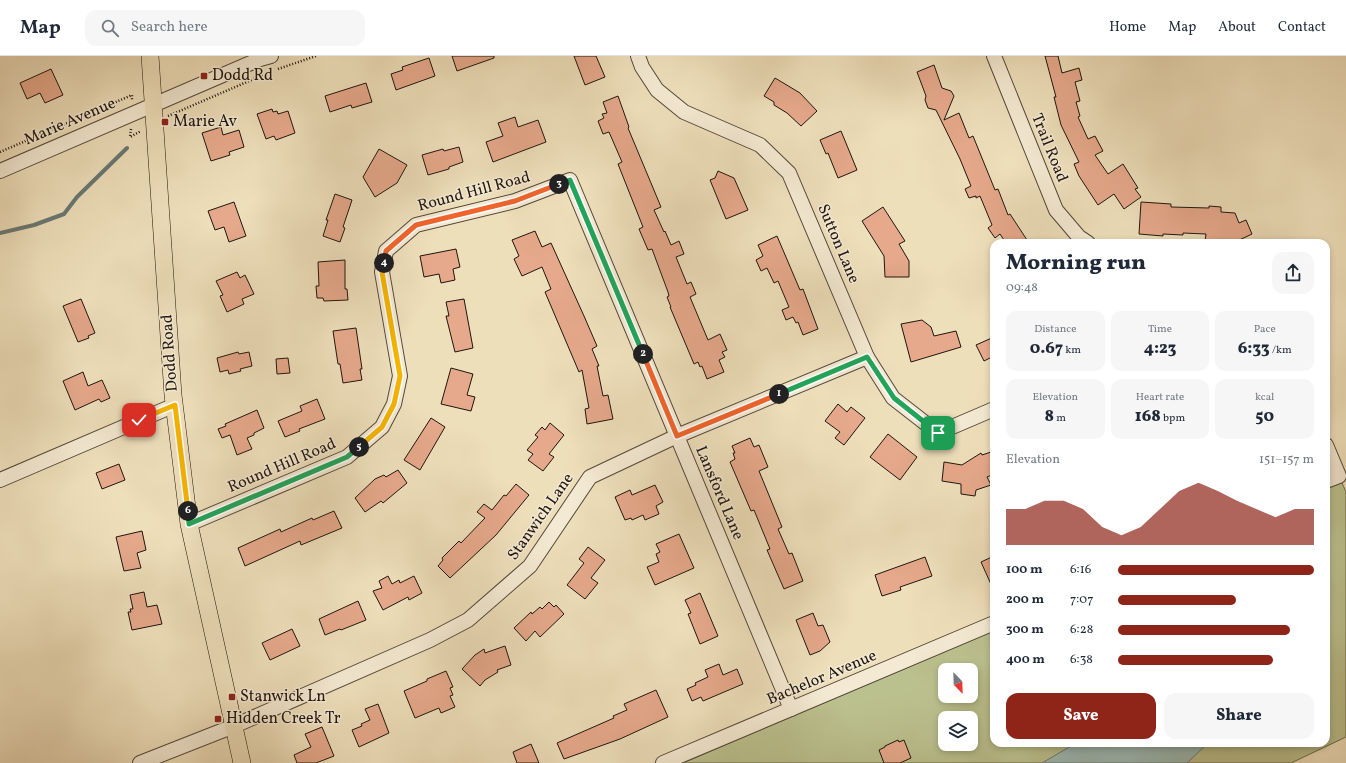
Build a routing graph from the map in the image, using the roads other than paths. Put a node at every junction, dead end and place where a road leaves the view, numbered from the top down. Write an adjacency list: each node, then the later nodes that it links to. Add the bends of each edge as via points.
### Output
1 (150, 56): 5 (main road, Dodd Road)
2 (271, 56): 5 (street, Marie Avenue)
3 (638, 56): 9 (street, Sutton Lane, via 657,90 684,112 760,145 789,173)
4 (994, 56): 8 (street, Trail Road, via 1056,210)
5 (153, 105): 6 (street, Marie Avenue); 10 (main road, Dodd Road)
6 (0, 171)
7 (570, 180): 12 (street, Lansford Lane); 16 (street, Round Hill Road, via 515,201 416,225 386,251 382,272 400,376 394,404 382,427 347,457)
8 (1083, 239)
9 (867, 357): 11 (street, Sutton Lane, via 894,398 938,433); 12 (street, Stanwich Lane)
10 (175, 405): 15 (street); 16 (main road, Dodd Road)
11 (990, 411)
12 (677, 436): 18 (street, Lansford Lane); 19 (street, Stanwich Lane, via 590,478 530,566 468,620 430,640)
13 (1330, 455): 14 (street, via 1339,476)
14 (1330, 479)
15 (0, 480)
16 (189, 524): 19 (main road, Dodd Road)
17 (990, 625): 18 (street, Bachelor Avenue)
18 (791, 709): 22 (street, Bachelor Avenue)
19 (234, 726): 20 (street, Stanwich Lane); 21 (main road, Dodd Road)
20 (140, 763)
21 (242, 763)
22 (662, 763)

